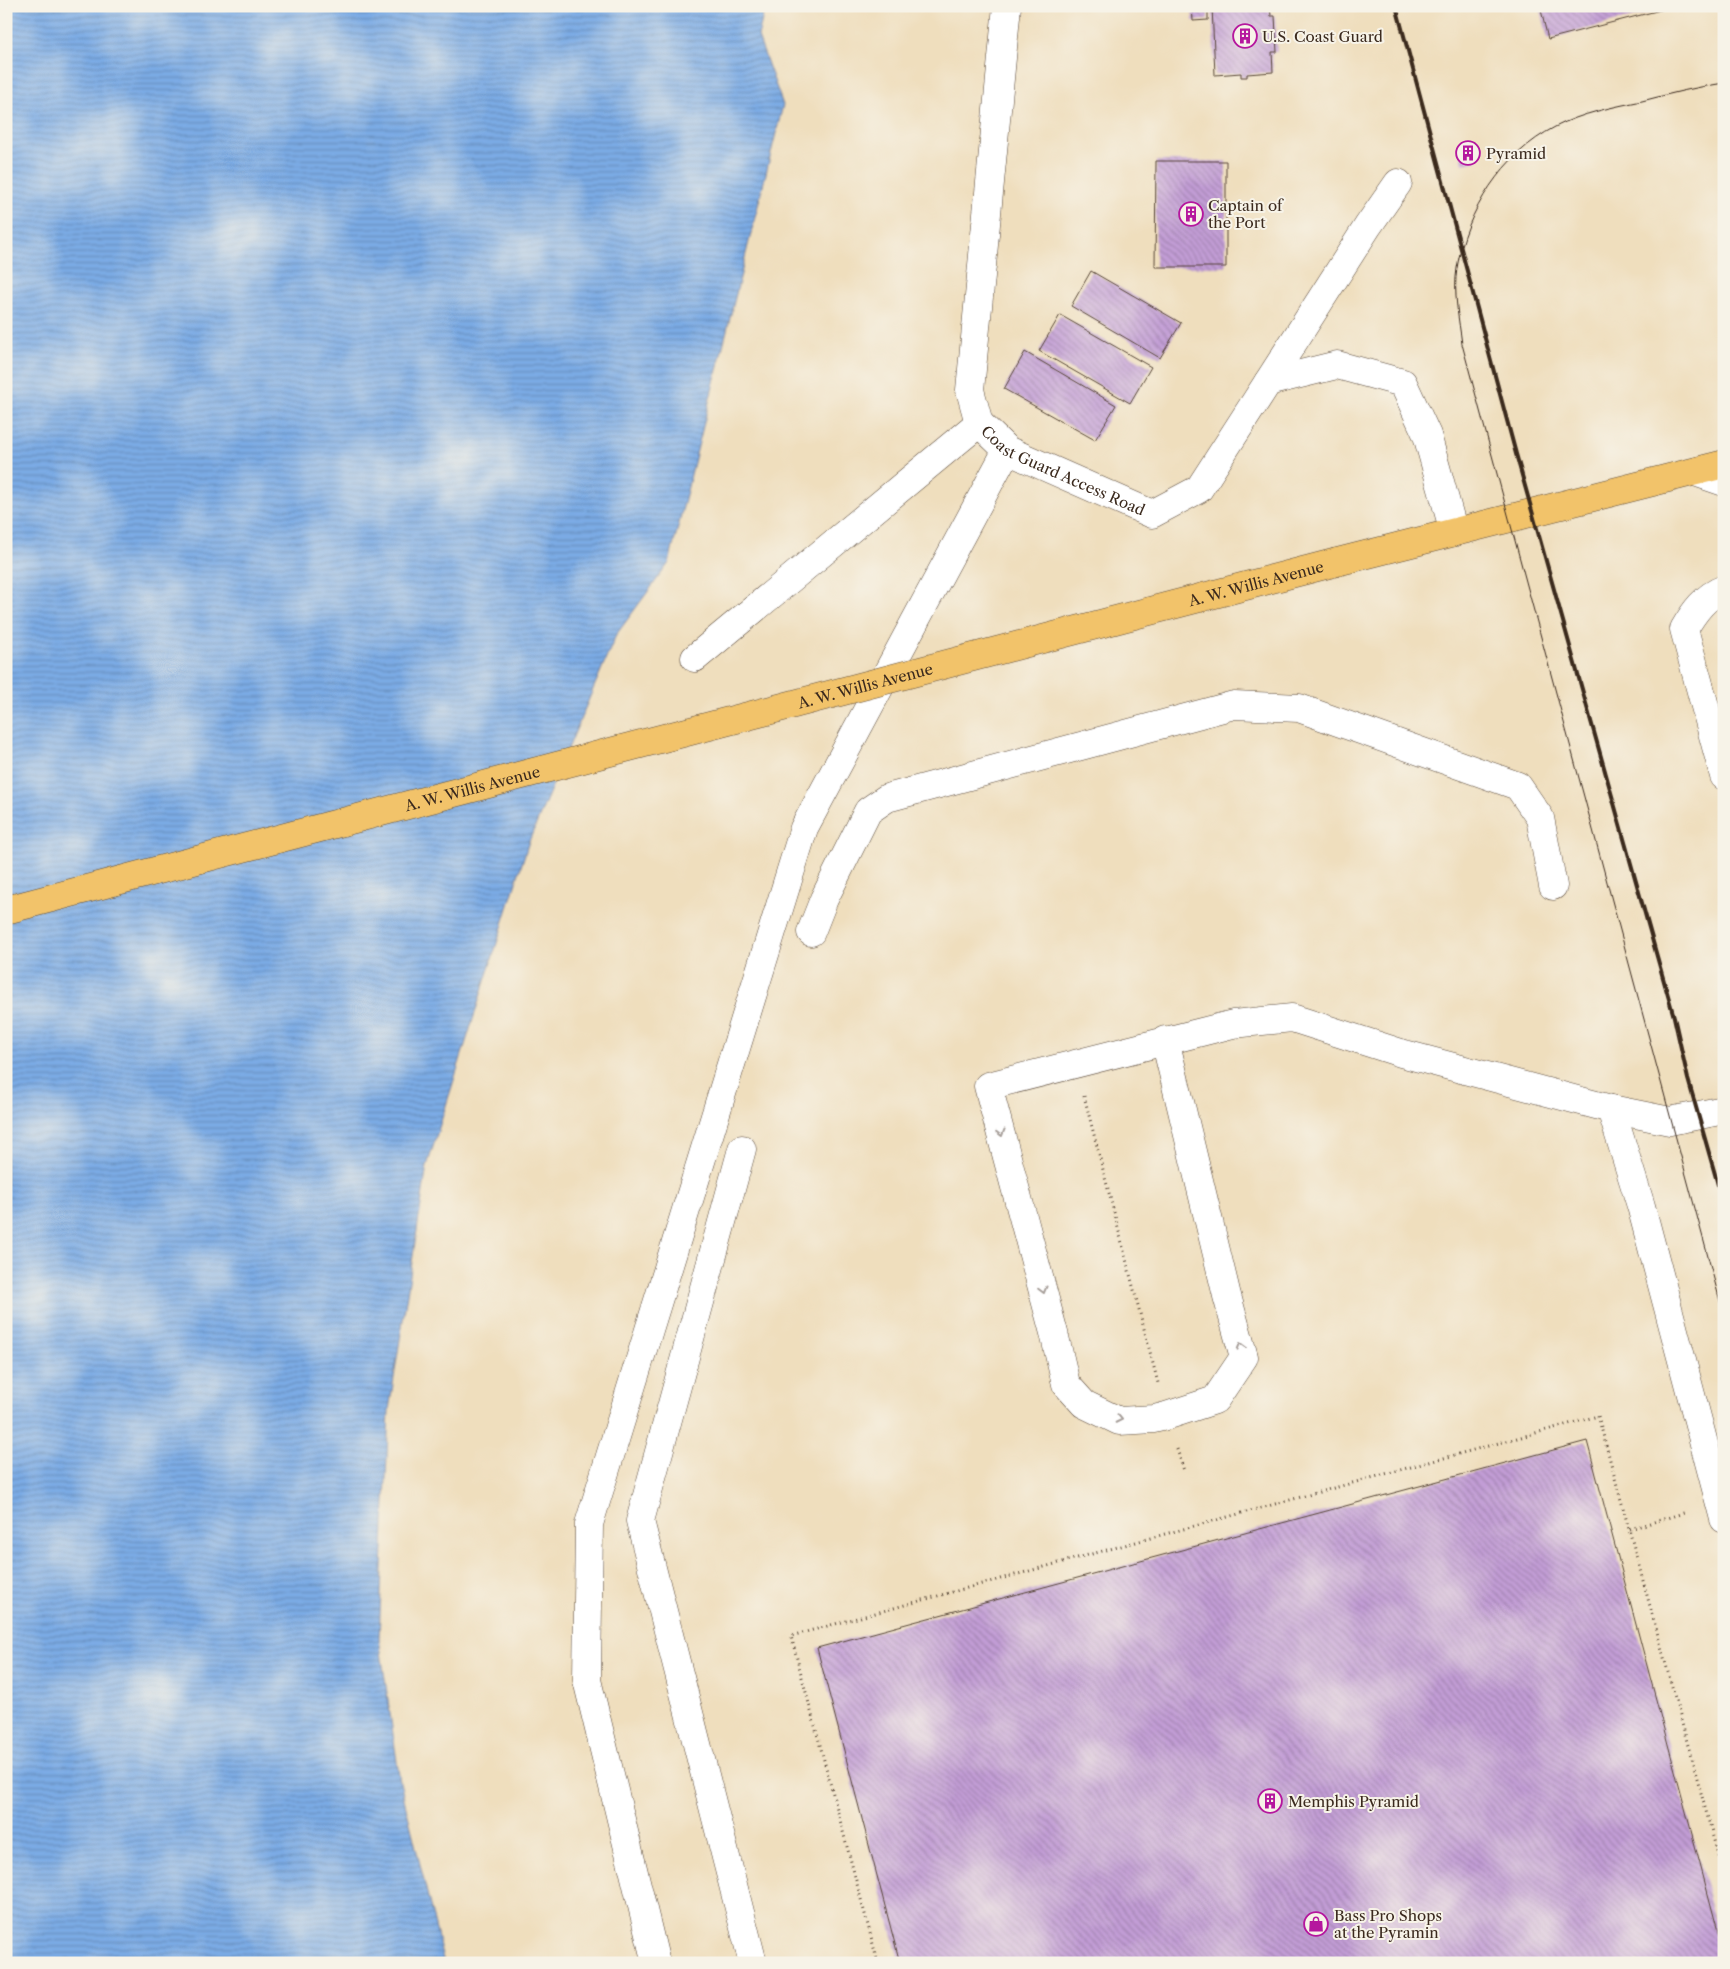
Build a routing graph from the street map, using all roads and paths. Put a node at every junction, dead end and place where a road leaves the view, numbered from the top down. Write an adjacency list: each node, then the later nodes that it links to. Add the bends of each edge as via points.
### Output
1 (1007, 6): 4 (street, Coast Guard Access Road, via 970,390)
2 (1398, 183): 3 (street)
3 (1268, 382): 5 (street, Coast Guard Access Road, via 1199,489 1152,514); 9 (street, via 1337,365 1403,383 1427,435)
4 (979, 423): 5 (street, Coast Guard Access Road); 11 (street)
5 (1007, 450): 26 (street, via 804,828 589,1524 587,1680)
6 (1724, 464): 7 (main road, A. W. Willis Avenue)
7 (1695, 472): 8 (street); 9 (main road, A. W. Willis Avenue)
8 (1724, 482)
9 (1454, 532): 14 (main road, A. W. Willis Avenue, bridge)
10 (1724, 589): 12 (street, via 1713,593 1694,612 1684,629)
11 (695, 658)
12 (1724, 776)
13 (1553, 886): 15 (street, via 1540,818 1518,786 1299,708 1234,704 887,798 868,811)
14 (6, 910)
15 (811, 932)
16 (1165, 1040): 17 (street); 18 (street, via 1233,1024 1292,1018 1401,1053); 21 (street, one-way to 16, via 1215,1400 1244,1357)
17 (1076, 1064): 21 (path); 21 (street, one-way to 21, via 988,1086 1066,1384 1084,1404 1119,1422)
18 (1611, 1109): 19 (street, via 1670,1121); 23 (street, via 1641,1206)
19 (1724, 1110)
20 (742, 1150): 27 (street, via 640,1521)
21 (1166, 1416): 22 (path)
22 (1184, 1470)
23 (1721, 1510): 24 (path)
24 (1630, 1529): 25 (path); 28 (path, via 1598,1416 790,1636)
25 (1724, 1877)
26 (656, 1963)
27 (752, 1963)
28 (878, 1963)

